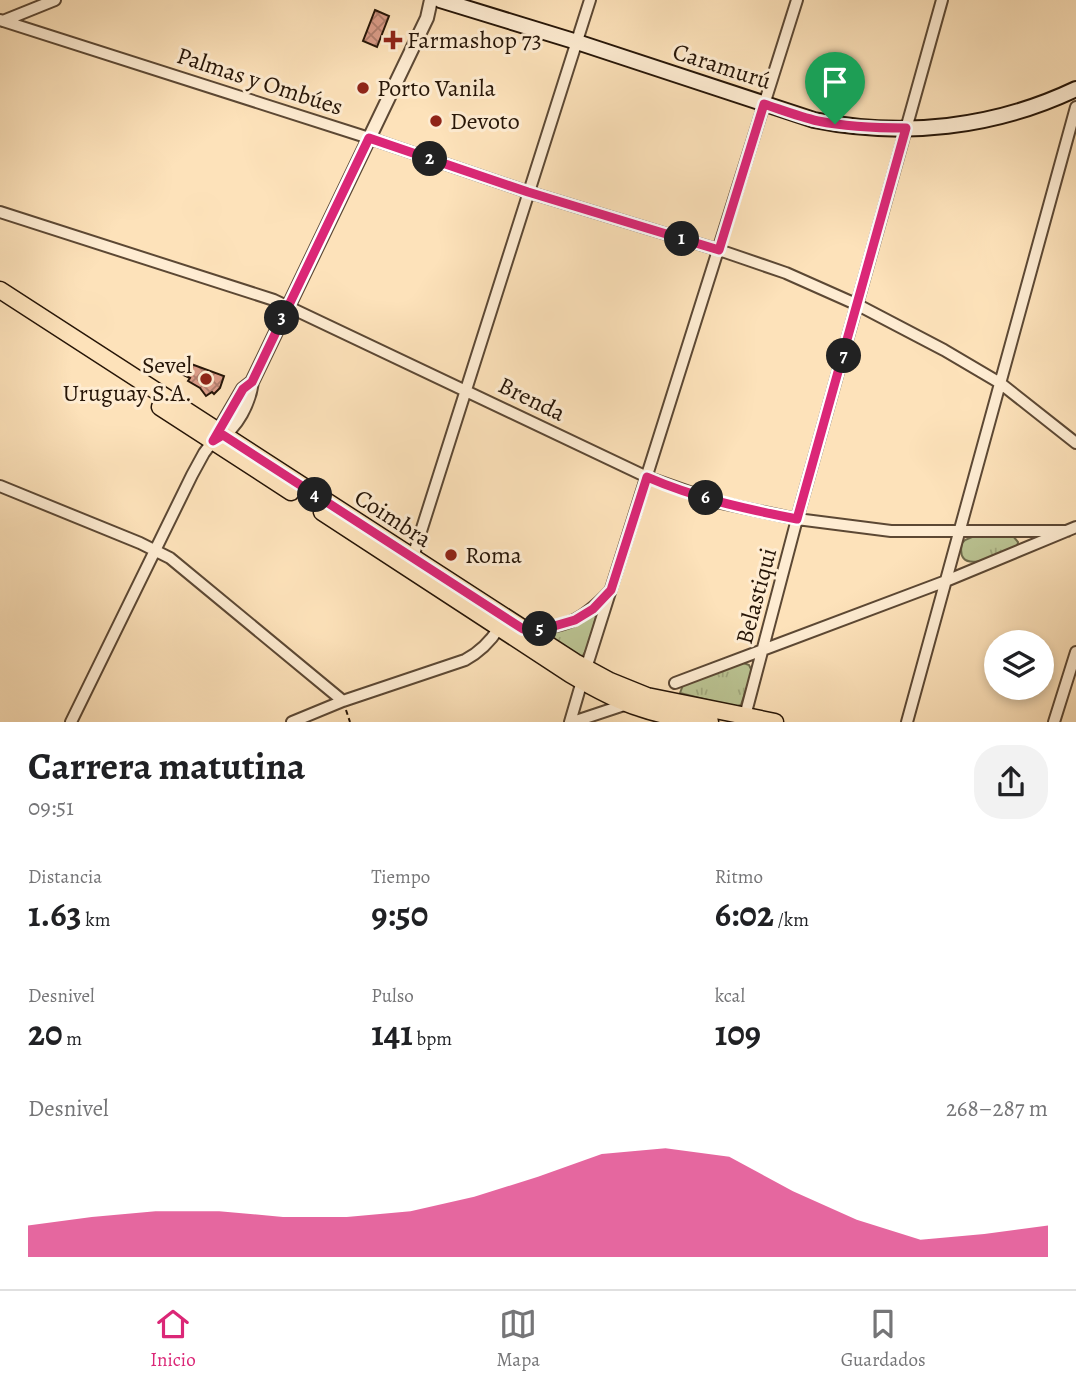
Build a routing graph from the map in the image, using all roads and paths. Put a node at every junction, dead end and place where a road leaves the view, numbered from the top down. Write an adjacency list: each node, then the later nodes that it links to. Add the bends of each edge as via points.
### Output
1 (55, 0): 7 (street)
2 (431, 0): 13 (street, via 427,18)
3 (440, 0): 8 (main road, Caramurú)
4 (590, 0): 8 (street)
5 (797, 0): 10 (street)
6 (942, 0): 12 (street, Belastiqui)
7 (1, 21): 13 (street, Palmas y Ombúes)
8 (577, 42): 10 (main road, Caramurú); 14 (street)
9 (1076, 89): 12 (main road, Caramurú, via 991,119 951,127)
10 (764, 104): 12 (main road, Caramurú, via 835,124); 16 (street)
11 (1076, 107): 21 (street)
12 (906, 128): 19 (street, Belastiqui)
13 (369, 138): 14 (street, Palmas y Ombúes); 20 (street)
14 (528, 192): 16 (street, Palmas y Ombúes); 22 (street)
15 (0, 212): 20 (street, Brenda)
16 (719, 250): 19 (street, Palmas y Ombúes); 25 (street)
17 (0, 290): 23 (main road, Coimbra)
18 (0, 303): 23 (main road, Coimbra)
19 (858, 305): 21 (street, Palmas y Ombúes); 27 (street, Belastiqui)
20 (288, 306): 22 (street, Brenda); 23 (street, via 233,426)
21 (1000, 383): 24 (street, Palmas y Ombúes); 29 (street)
22 (466, 390): 25 (street, Brenda); 31 (street)
23 (218, 436): 30 (street, via 204,453); 31 (main road, Coimbra); 34 (main road, Coimbra)
24 (1076, 443)
25 (647, 477): 27 (street, Brenda, via 721,503); 33 (street)
26 (0, 486): 30 (street)
27 (797, 519): 29 (street, Brenda, via 891,531); 36 (street, Belastiqui)
28 (1071, 529): 29 (street, Brenda); 32 (street)
29 (959, 531): 32 (street)
30 (155, 550): 40 (street, via 179,564); 43 (street)
31 (413, 559): 35 (main road, Coimbra)
32 (946, 581): 36 (street); 49 (street)
33 (611, 590): 35 (street, via 575,620 544,629); 38 (street)
34 (499, 628): 38 (main road, Coimbra); 40 (street, via 483,648 465,660)
35 (523, 629): 38 (main road, Coimbra)
36 (763, 650): 39 (street); 42 (street, Belastiqui)
37 (1076, 652): 50 (street)
38 (584, 675): 41 (main road, Coimbra); 42 (main road, Coimbra, via 666,700); 46 (street)
39 (675, 683)
40 (343, 701): 44 (street); 45 (path)
41 (627, 704): 46 (street); 47 (main road, Coimbra)
42 (745, 716): 48 (main road, Coimbra)
43 (72, 722)
44 (292, 722)
45 (350, 722)
46 (572, 722)
47 (710, 722)
48 (775, 722)
49 (907, 722)
50 (1054, 722)

